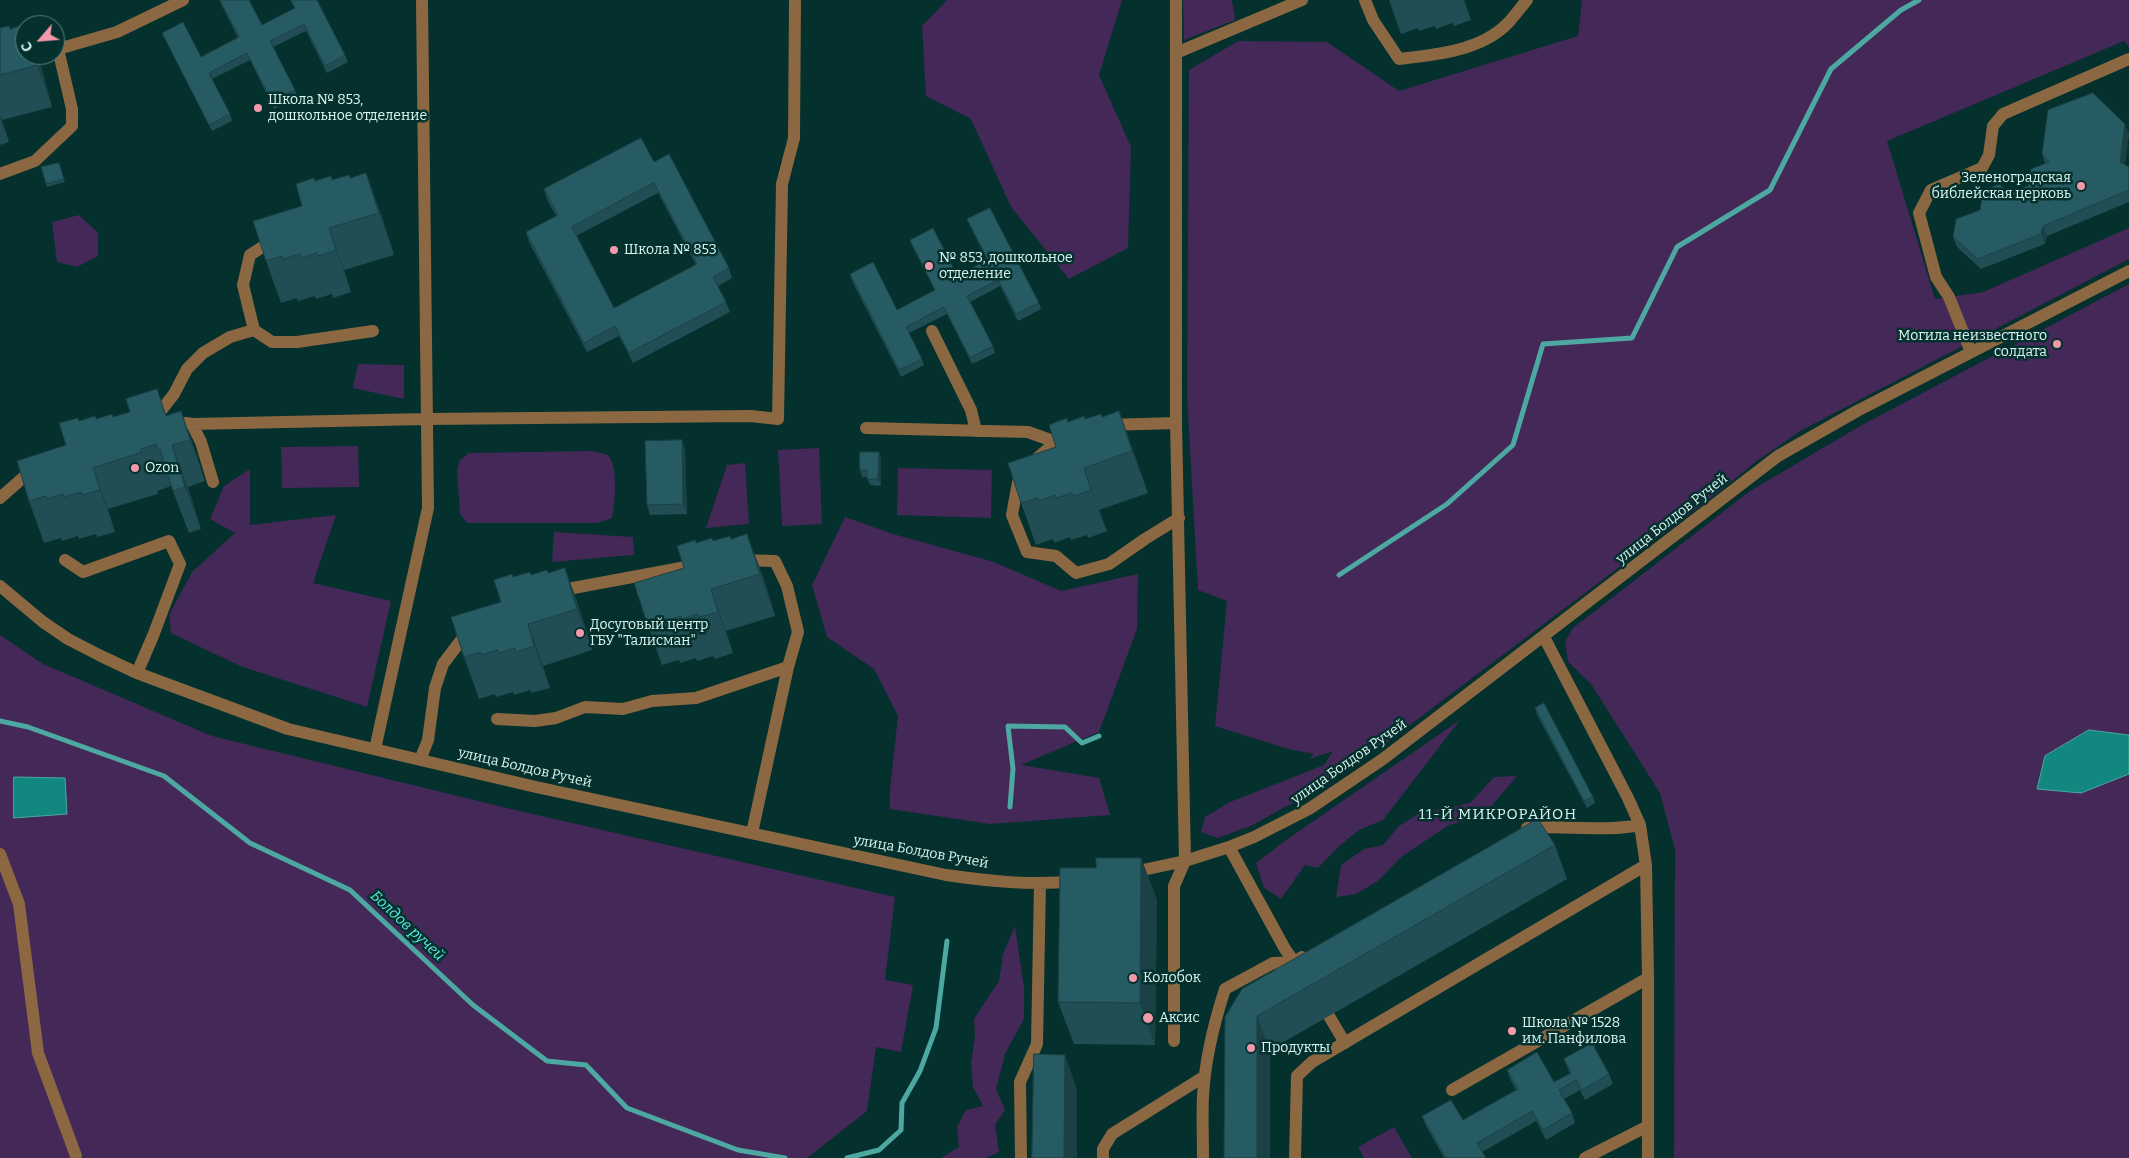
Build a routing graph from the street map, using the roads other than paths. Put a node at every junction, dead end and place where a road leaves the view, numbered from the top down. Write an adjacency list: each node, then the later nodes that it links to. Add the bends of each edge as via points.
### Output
1 (183, 0): 8 (street, via 117,32)
2 (422, 0): 20 (street)
3 (795, 0): 20 (street, via 794,138 782,184 778,419 750,416)
4 (1176, 0): 9 (street)
5 (1302, 0): 9 (street)
6 (1365, 0): 7 (street, via 1373,20 1399,59 1442,54 1475,45 1506,25)
7 (1527, 0)
8 (65, 46)
9 (1176, 53): 22 (street)
10 (2129, 59): 18 (street, via 2004,114 1993,126 1989,155 1982,168 1931,190 1919,213 1936,277 1952,304)
11 (60, 65): 12 (street, via 72,109 72,126 35,161)
12 (0, 174)
13 (285, 231): 15 (street, via 250,255 243,285)
14 (2129, 271): 18 (street, улица Болдов Ручей)
15 (254, 330): 16 (street, via 272,342); 19 (street, via 230,337 203,353 187,369 174,394)
16 (373, 331)
17 (932, 331): 26 (street, via 971,410)
18 (1971, 352): 39 (street, улица Болдов Ручей, via 1778,456)
19 (156, 417): 21 (street); 23 (street)
20 (426, 419): 23 (street); 43 (street, via 428,508)
21 (138, 422)
22 (1176, 423): 25 (street); 32 (street)
23 (192, 424): 30 (street)
24 (866, 428): 26 (street)
25 (1097, 428)
26 (976, 431): 28 (street, via 1028,432)
27 (1081, 434): 28 (street)
28 (1056, 442): 32 (street, via 1032,462 1018,482 1012,515 1027,552 1056,556 1076,573 1109,564)
29 (42, 462): 31 (street)
30 (213, 482)
31 (0, 498)
32 (1179, 518): 50 (street)
33 (65, 560): 41 (street, via 84,572 169,541 180,564)
34 (733, 560): 40 (street, via 775,562 787,586 798,632)
35 (713, 562): 37 (street)
36 (0, 586): 41 (street, улица Болдов Ручей, via 68,639)
37 (546, 594)
38 (486, 622): 44 (street, via 462,639 442,664 435,688 428,740)
39 (1544, 637): 45 (street); 48 (street, улица Болдов Ручей, via 1333,794 1284,824)
40 (788, 667): 42 (street, via 696,698 652,701 623,709 585,707 556,718 535,721); 47 (street)
41 (137, 673): 43 (street, улица Болдов Ручей, via 288,729)
42 (498, 719)
43 (375, 749): 44 (street, улица Болдов Ручей)
44 (420, 760): 47 (street, улица Болдов Ручей)
45 (1640, 825): 46 (street, via 1622,828 1561,826 1528,828); 51 (street)
46 (1519, 832)
47 (752, 833): 54 (street, улица Болдов Ручей, via 946,875)
48 (1228, 847): 50 (street, улица Болдов Ручей); 56 (street)
49 (0, 854): 65 (street, via 19,904 38,1053)
50 (1185, 861): 52 (street, улица Болдов Ручей); 60 (street, via 1174,886)
51 (1646, 866): 58 (street); 61 (street)
52 (1113, 876)
53 (1088, 879): 54 (street, улица Болдов Ручей)
54 (1040, 883): 66 (street, via 1037,1044 1020,1082)
55 (1311, 952): 56 (street)
56 (1294, 962): 57 (street); 62 (street, via 1273,963 1225,989 1214,1023)
57 (1303, 976)
58 (1648, 978): 63 (street); 64 (street)
59 (1329, 1016): 61 (street)
60 (1174, 1041)
61 (1345, 1043): 69 (street, via 1312,1062 1297,1076)
62 (1205, 1076): 67 (street, via 1112,1134 1103,1149); 68 (street)
63 (1452, 1090)
64 (1648, 1126): 70 (street); 71 (street)
65 (76, 1156)
66 (1021, 1158)
67 (1103, 1158)
68 (1203, 1158)
69 (1296, 1158)
70 (1585, 1158)
71 (1648, 1158)

